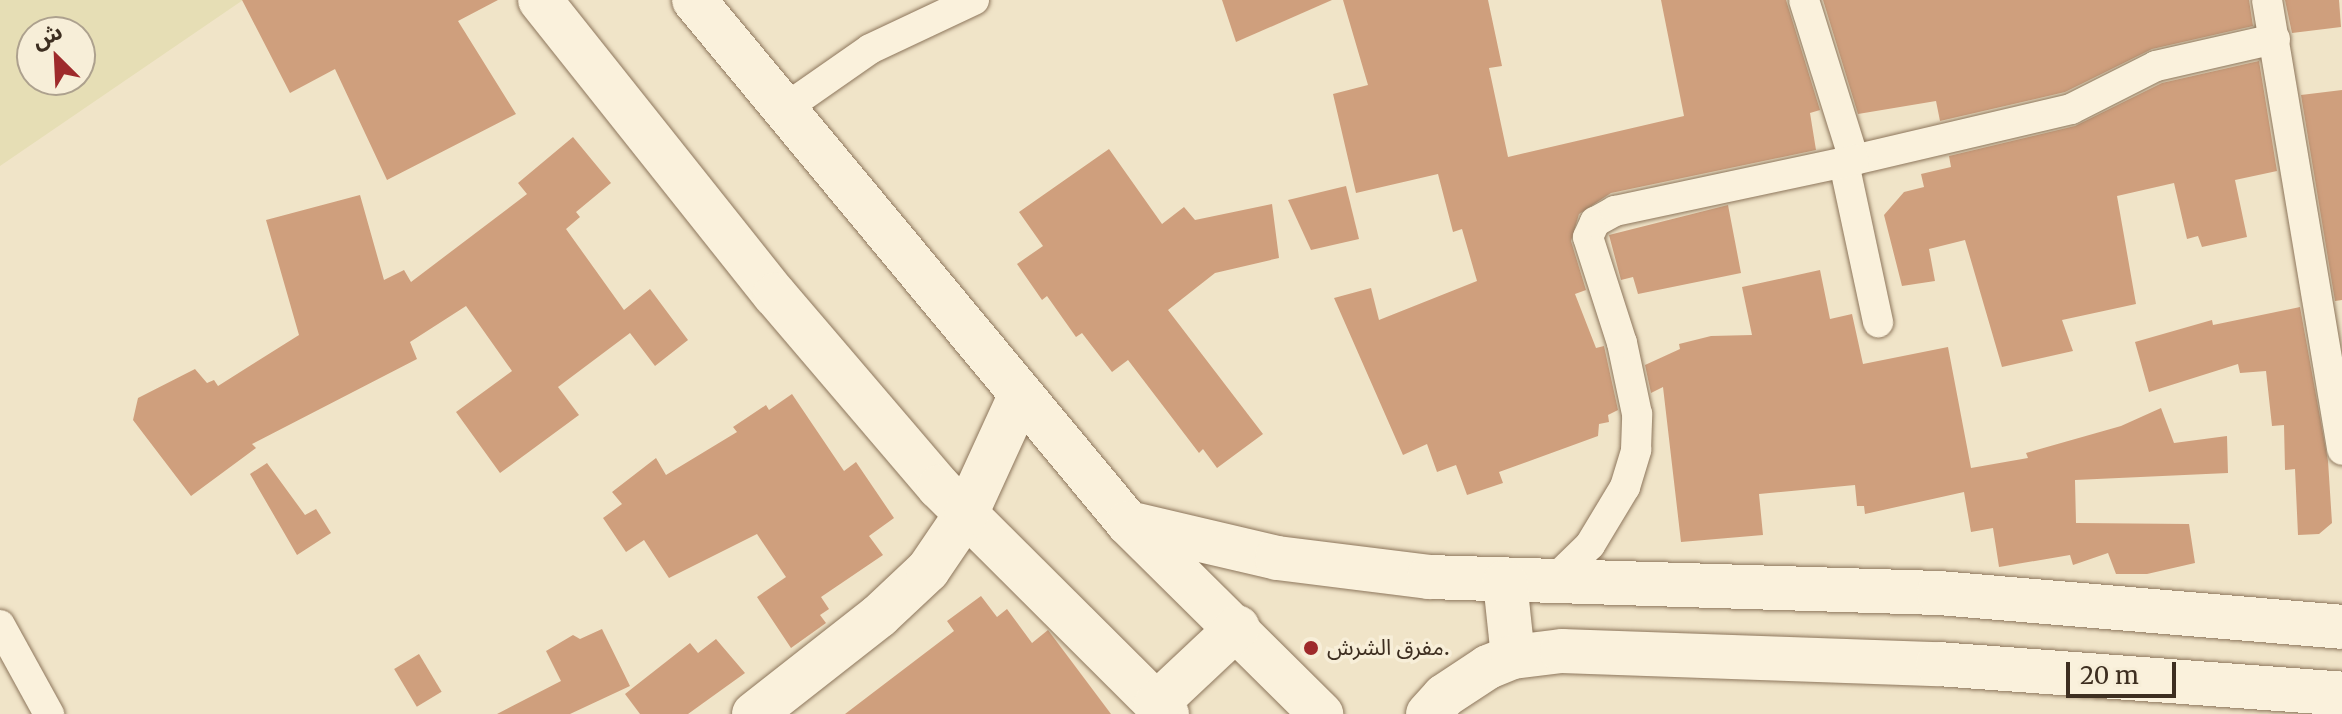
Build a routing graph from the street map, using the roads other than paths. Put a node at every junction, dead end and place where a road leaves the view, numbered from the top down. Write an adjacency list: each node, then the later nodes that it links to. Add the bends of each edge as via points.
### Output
1 (540, 0): 12 (street, via 775,295)
2 (694, 0): 7 (street)
3 (974, 0): 7 (street, via 870,49)
4 (1804, 0): 8 (street)
5 (2267, 0): 6 (street)
6 (2275, 39): 8 (street, via 2156,66 2071,109); 11 (street, via 2310,279 2330,355)
7 (787, 107): 10 (street)
8 (1849, 162): 9 (street); 15 (street, via 1615,211 1595,222 1588,237 1622,343 1637,414 1636,450 1625,487 1590,545)
9 (1878, 322)
10 (1019, 398): 12 (street); 13 (street)
11 (2342, 450)
12 (966, 514): 21 (street); 23 (street, via 905,595)
13 (1128, 523): 14 (street, via 1277,558); 17 (street)
14 (1505, 582): 15 (street); 19 (street)
15 (1550, 584): 18 (street, via 1939,593)
16 (0, 625): 22 (street)
17 (1238, 627): 21 (street); 24 (street)
18 (2342, 627)
19 (1513, 657): 20 (street, via 1562,651 1862,660); 25 (street, via 1468,678)
20 (2337, 700)
21 (1162, 709)
22 (49, 714)
23 (754, 714)
24 (1321, 714)
25 (1428, 714)

